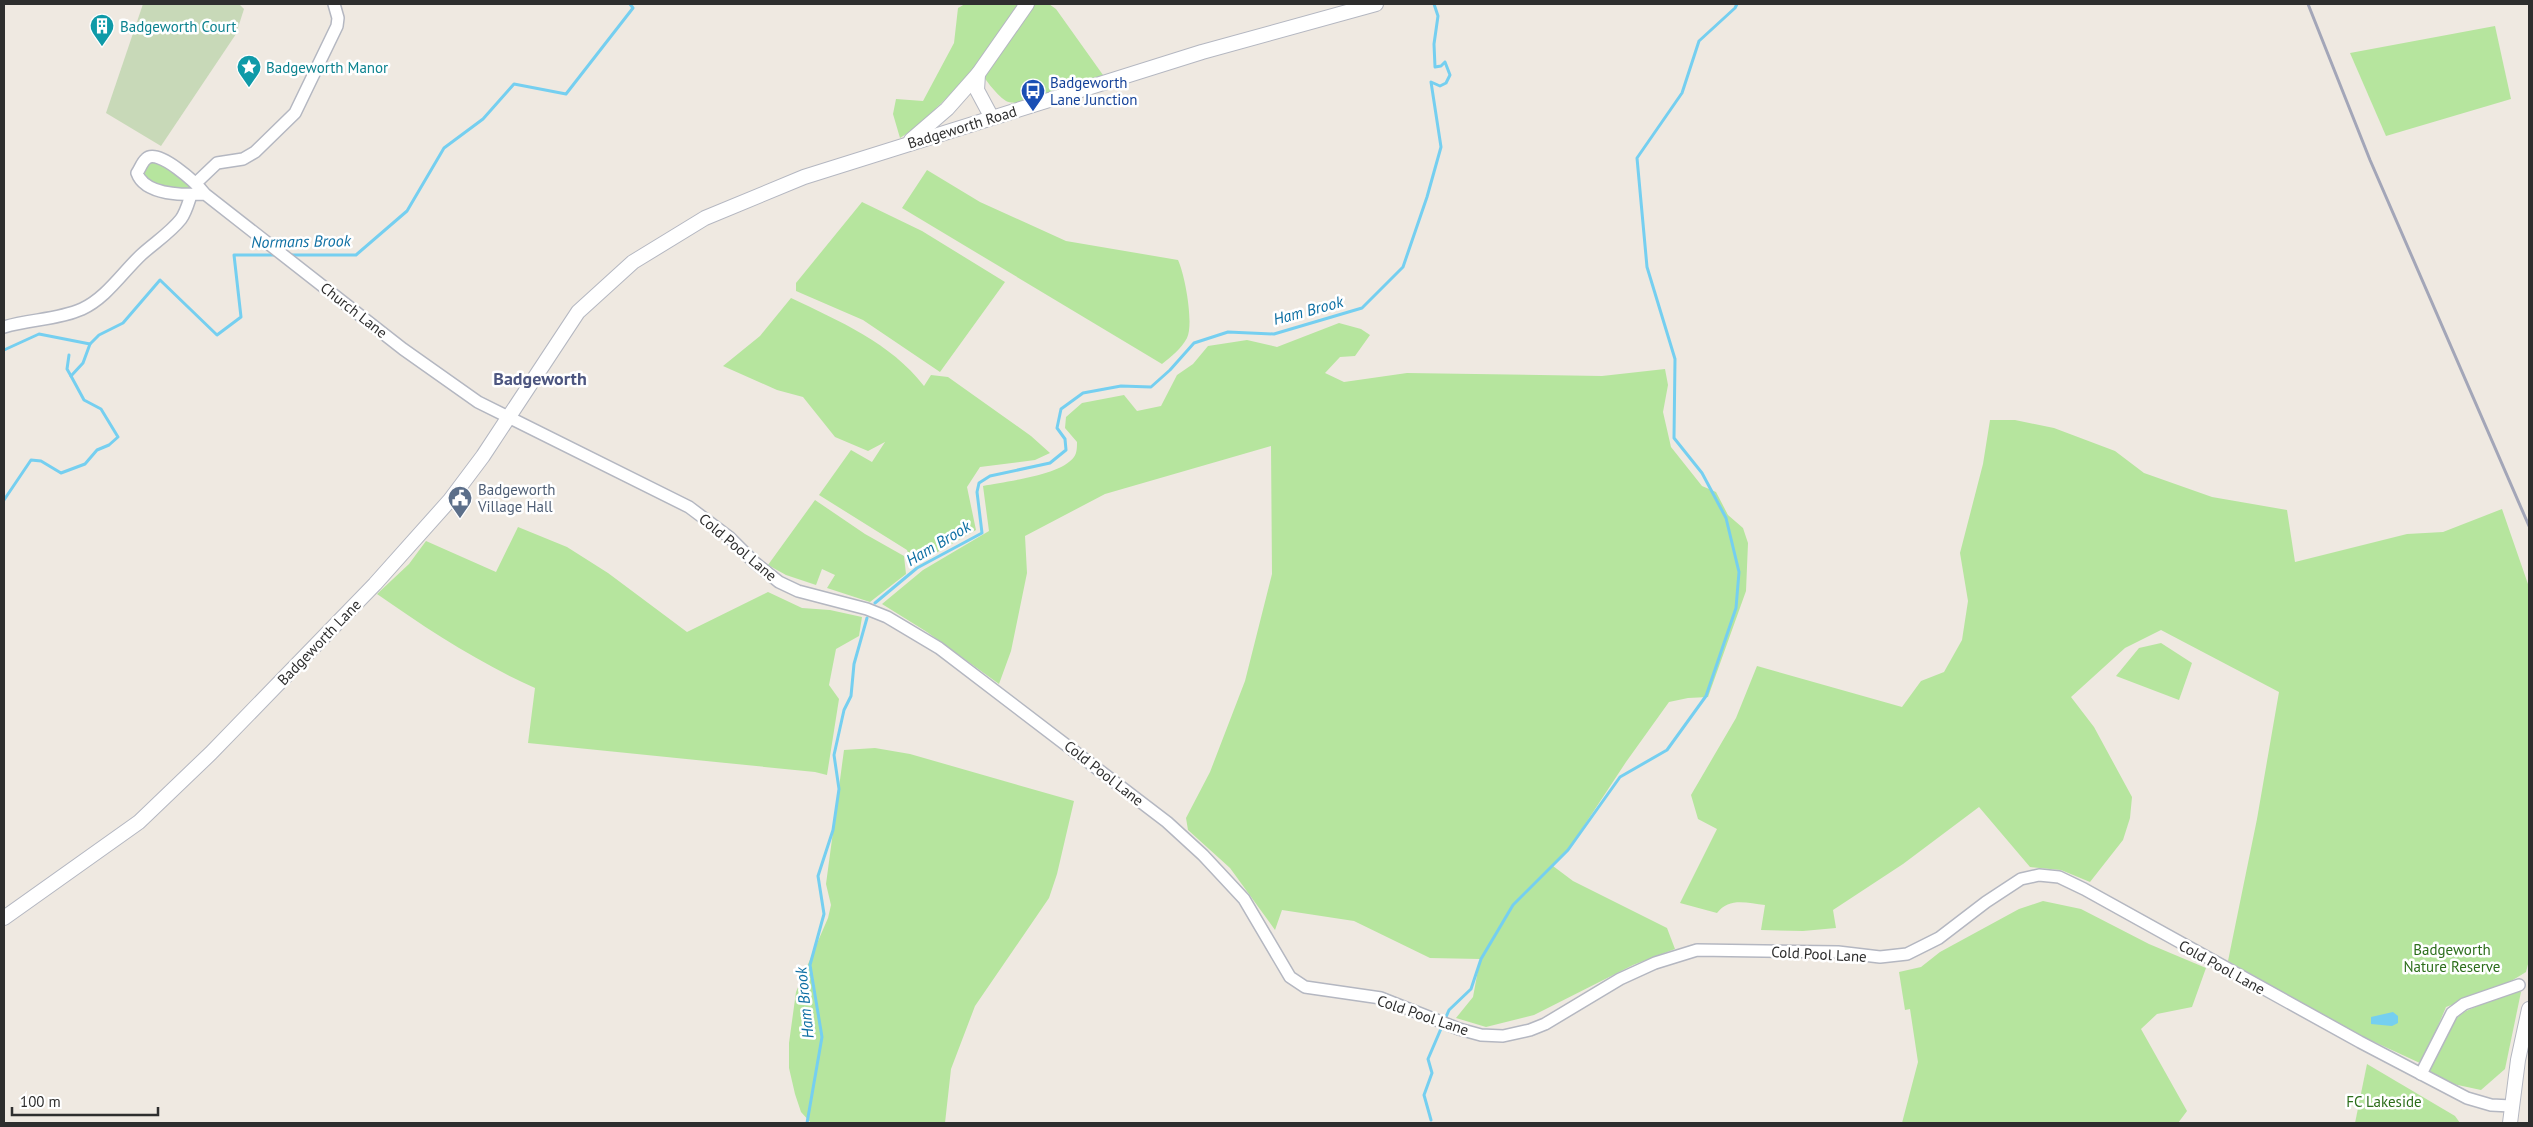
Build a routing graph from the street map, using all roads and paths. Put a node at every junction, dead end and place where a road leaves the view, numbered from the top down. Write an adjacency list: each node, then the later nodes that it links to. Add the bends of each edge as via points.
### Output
1 (334, 4): 9 (street, via 338,18 336,26 295,113 255,152 242,159 217,163)
2 (1027, 4): 4 (street)
3 (1376, 4): 6 (street, Badgeworth Road, via 1202,52)
4 (978, 74): 5 (street); 6 (street, via 977,90)
5 (947, 109): 7 (street, via 949,126); 8 (street)
6 (992, 118): 7 (street, Badgeworth Road)
7 (959, 128): 8 (street, Badgeworth Road)
8 (906, 144): 12 (street, Badgeworth Road, via 804,178 705,218 633,262)
9 (196, 183): 10 (street, Church Lane); 11 (street, Church Lane, via 161,158 152,156 146,158 137,173 146,185 156,190)
10 (205, 194): 11 (street, Church Lane); 14 (street, Church Lane, via 403,349 478,402)
11 (191, 195): 13 (street, via 180,220 115,284 92,302 53,318)
12 (578, 312): 14 (street, Badgeworth Lane)
13 (4, 327)
14 (509, 418): 15 (street, Badgeworth Lane, via 450,500 211,753 139,822); 18 (street, Cold Pool Lane, via 689,507 729,536 779,582 798,591 888,617 939,648 1167,822 1196,848 1244,899 1290,977 1305,987 1381,998 1458,1029 1482,1036 1503,1036 1545,1024 1620,979 1655,963 1697,950 1838,952 1880,957 1907,954 1939,938 2020,879 2039,875 2059,878 2084,889)
15 (4, 918)
16 (2519, 985): 18 (street, via 2464,1004 2452,1012)
17 (2529, 1013): 19 (street)
18 (2421, 1074): 19 (street, Cold Pool Lane, via 2467,1098 2491,1105)
19 (2511, 1106): 20 (street)
20 (2510, 1123)

